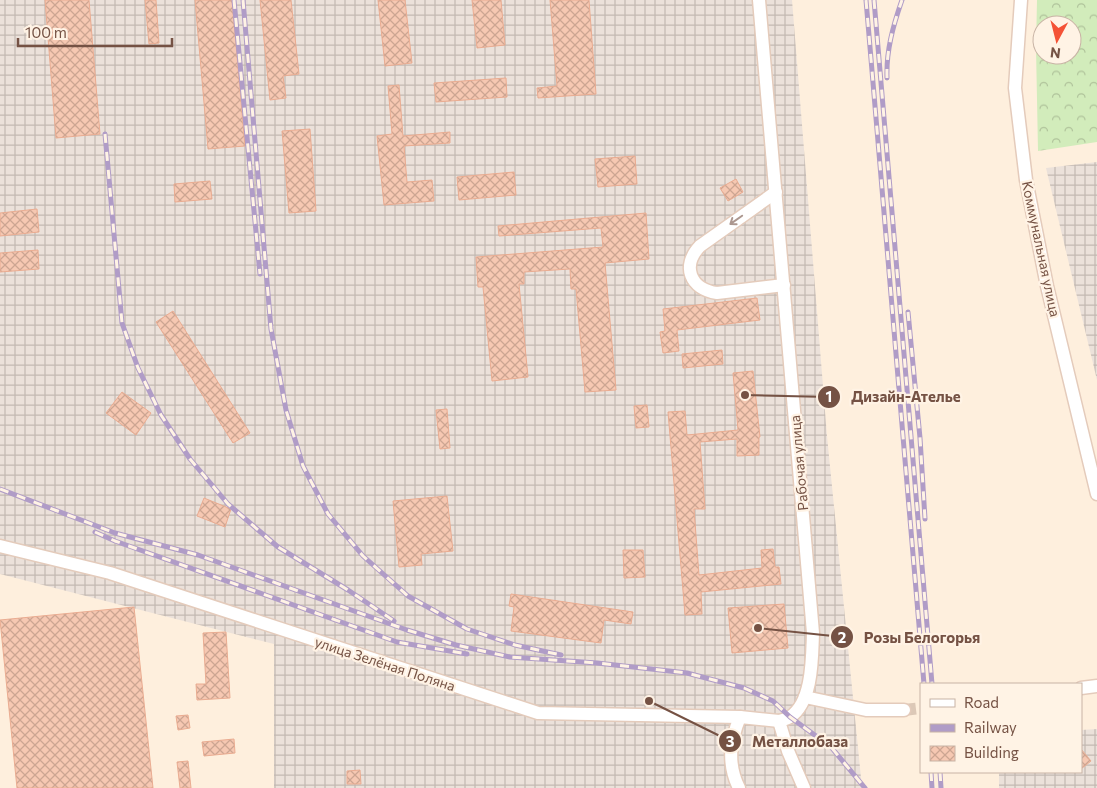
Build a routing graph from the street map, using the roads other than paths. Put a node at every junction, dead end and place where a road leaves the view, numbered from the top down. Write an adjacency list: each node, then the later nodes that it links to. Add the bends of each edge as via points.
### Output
1 (759, 0): 3 (street, Рабочая улица)
2 (1021, 0): 5 (street, Коммунальная улица, via 1015,88 1026,180 1047,286)
3 (776, 192): 4 (street, Рабочая улица); 4 (street, one-way to 4, via 700,246 694,252 690,268 698,286 718,293)
4 (784, 285): 9 (street, Рабочая улица, via 813,633)
5 (1097, 494)
6 (0, 546): 11 (street, улица Зелёная Поляна, via 110,573 538,713)
7 (1097, 686): 8 (street)
8 (1082, 688)
9 (805, 697): 10 (street, via 866,710); 12 (street, Рабочая улица, via 790,717)
10 (904, 710)
11 (740, 717): 12 (street, улица Зелёная Поляна); 13 (street, via 732,736 730,756)
12 (779, 721): 14 (street)
13 (740, 788)
14 (804, 788)

